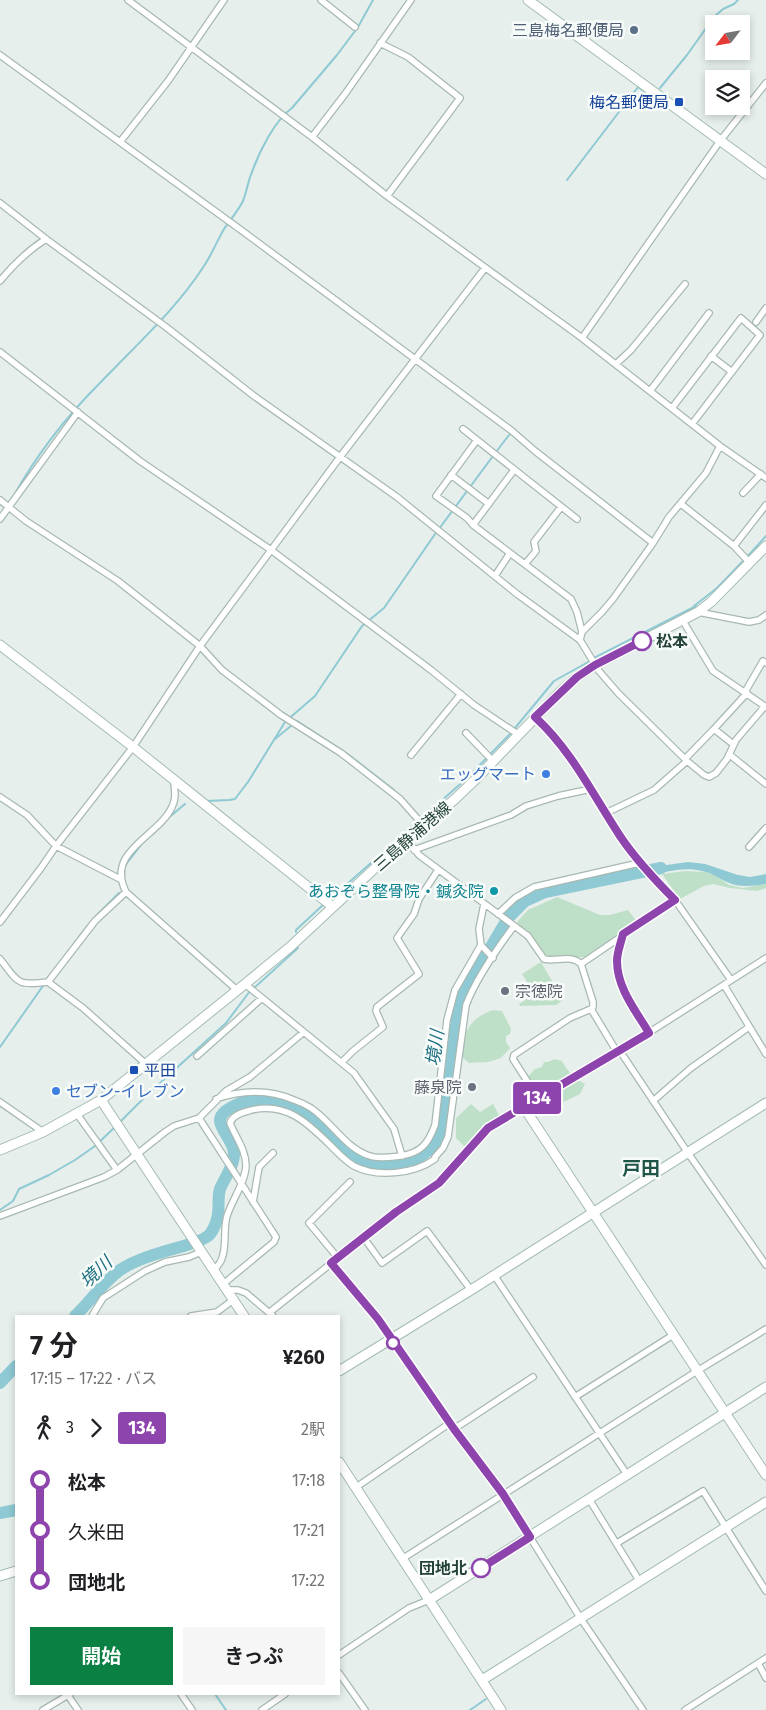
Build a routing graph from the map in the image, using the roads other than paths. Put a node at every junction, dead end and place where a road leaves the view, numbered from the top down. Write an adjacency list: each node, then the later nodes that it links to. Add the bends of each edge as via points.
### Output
1 (128, 0): 8 (street)
2 (224, 0): 8 (street)
3 (321, 0): 6 (street)
4 (411, 0): 7 (street)
5 (528, 0): 12 (street)
6 (355, 27)
7 (380, 43): 11 (street); 15 (street, via 408,57 460,98)
8 (192, 48): 11 (street); 13 (street)
9 (0, 55): 13 (street)
10 (766, 83): 12 (street)
11 (312, 137): 15 (street)
12 (720, 141): 14 (street); 24 (street)
13 (120, 142): 27 (street)
14 (766, 174)
15 (387, 196): 18 (street)
16 (0, 202): 17 (street)
17 (46, 239): 19 (street, via 17,260); 37 (street)
18 (485, 268): 24 (street); 27 (street)
19 (0, 281)
20 (685, 284): 28 (street, via 632,350)
21 (766, 308): 23 (street)
22 (709, 313): 30 (street)
23 (756, 322)
24 (582, 338): 28 (street)
25 (0, 352): 32 (street)
26 (712, 356): 29 (street); 29 (street, via 741,318 760,335); 31 (street)
27 (415, 360): 37 (street); 51 (street, via 512,431)
28 (616, 364): 30 (street)
29 (732, 372): 33 (street)
30 (650, 391): 31 (street)
31 (672, 408): 33 (street)
32 (78, 412): 47 (street); 54 (street, via 140,461)
33 (692, 424): 36 (street)
34 (463, 429): 35 (street)
35 (478, 440): 38 (street); 39 (street)
36 (720, 446): 40 (street); 44 (street, via 706,473)
37 (340, 457): 54 (street); 58 (street, via 397,497)
38 (514, 470): 43 (street); 46 (street)
39 (451, 475): 43 (street); 50 (street, via 436,496)
40 (764, 476): 41 (street)
41 (743, 494)
42 (0, 500): 47 (street)
43 (489, 504): 50 (street)
44 (681, 504): 51 (street); 52 (street)
45 (766, 505): 52 (street)
46 (561, 506): 49 (street); 57 (street, via 534,542 536,551)
47 (9, 507): 48 (street); 65 (street, via 118,581)
48 (0, 519)
49 (577, 519)
50 (473, 524): 55 (street)
51 (653, 543): 62 (street, via 608,606)
52 (734, 546): 56 (street)
53 (766, 546): 56 (street, 三島静浦港線)
54 (271, 550): 65 (street); 69 (street)
55 (510, 553): 57 (street); 58 (street)
56 (750, 563): 59 (street, 三島静浦港線)
57 (525, 564): 62 (street, via 571,598)
58 (495, 576): 63 (street)
59 (698, 612): 60 (street, via 748,622); 61 (street, 三島静浦港線)
60 (766, 615)
61 (683, 621): 67 (street, 三島静浦港線); 68 (street, via 714,671)
62 (582, 632): 63 (street)
63 (580, 640): 67 (street)
64 (0, 645): 76 (street)
65 (200, 646): 76 (street); 86 (street, via 222,670 281,715 341,753 400,799)
66 (766, 663): 68 (street, via 763,661)
67 (595, 665): 71 (street, 三島静浦港線, via 571,682); 79 (street)
68 (746, 692): 70 (street); 72 (street)
69 (461, 694): 74 (street); 77 (street)
70 (766, 706): 75 (street)
71 (535, 717): 74 (street, 三島静浦港線); 83 (street, via 560,743)
72 (714, 729): 75 (street); 79 (street)
73 (466, 733): 80 (street)
74 (519, 735): 80 (street, 三島静浦港線)
75 (734, 744): 78 (street)
76 (133, 747): 81 (street); 89 (street)
77 (411, 754)
78 (730, 755): 79 (street, via 716,773 709,776); 82 (street)
79 (686, 760): 85 (street, via 654,790)
80 (493, 761): 86 (street, 三島静浦港線)
81 (174, 780): 94 (street, via 176,797 172,808 130,853 121,868); 97 (street)
82 (766, 784)
83 (591, 789): 85 (street); 91 (street, via 526,806 511,815)
84 (0, 797): 89 (street, via 27,815)
85 (606, 814): 92 (street)
86 (424, 826): 88 (street, 三島静浦港線)
87 (766, 828): 90 (street)
88 (407, 840): 91 (street); 97 (street, 三島静浦港線)
89 (56, 846): 94 (street); 100 (street)
90 (749, 847)
91 (414, 850): 93 (street)
92 (641, 865): 96 (street); 99 (street, via 534,887 515,898)
93 (438, 870): 98 (street); 121 (street, via 397,938 419,974 377,1007 383,1026)
94 (120, 879): 95 (street)
95 (126, 892): 109 (street, via 95,921); 112 (street)
96 (675, 900): 102 (street); 108 (street)
97 (329, 903): 110 (street, 三島静浦港線, via 290,947)
98 (484, 904): 99 (street); 103 (street, via 480,929)
99 (500, 915): 101 (street)
100 (0, 922)
101 (513, 925): 104 (street); 107 (street, via 531,939 544,959 574,959)
102 (623, 934): 107 (street); 117 (street, via 617,956 619,973 628,1000)
103 (482, 945): 104 (street); 137 (street, via 452,996 435,1125 430,1139 416,1151)
104 (492, 957): 139 (street, via 466,1005 448,1137 435,1159 413,1169 382,1173 368,1171 353,1166 306,1122 294,1115 261,1108 244,1112 231,1120 245,1156 246,1167)
105 (766, 958): 108 (street)
106 (0, 959): 109 (street, via 18,982)
107 (581, 964): 114 (street, via 593,1002)
108 (731, 980): 111 (street)
109 (48, 982): 122 (street, via 83,1008)
110 (245, 984): 112 (street, 三島静浦港線); 113 (street)
111 (724, 985): 115 (street); 117 (street)
112 (237, 990): 122 (street, 三島静浦港線)
113 (262, 998): 116 (street); 120 (street)
114 (591, 1009): 118 (street); 123 (street, via 570,1018 514,1055)
115 (749, 1028): 119 (street); 126 (street, via 721,1045)
116 (304, 1032): 121 (street); 124 (street, via 257,1071)
117 (649, 1033): 118 (street)
118 (618, 1052): 123 (street); 126 (street)
119 (766, 1054)
120 (198, 1056)
121 (342, 1062): 137 (street, via 390,1122)
122 (146, 1064): 125 (street, 三島静浦港線)
123 (538, 1098): 129 (street)
124 (216, 1099): 131 (street); 137 (street, via 230,1094 275,1093 312,1109 351,1145 371,1156)
125 (101, 1100): 130 (street, 三島静浦港線); 136 (street)
126 (653, 1101): 135 (street)
127 (0, 1102): 132 (street)
128 (766, 1103): 135 (street)
129 (523, 1106): 142 (street); 144 (street, via 488,1128 439,1183)
130 (77, 1114): 132 (street, 三島静浦港線); 138 (street)
131 (199, 1118): 136 (street, via 174,1126); 139 (street)
132 (43, 1132): 133 (street, 三島静浦港線)
133 (0, 1150)
134 (273, 1153): 141 (street, via 259,1168)
135 (688, 1153): 142 (street); 148 (street)
136 (137, 1155): 138 (street); 145 (street)
137 (402, 1156)
138 (118, 1170): 143 (street)
139 (241, 1182): 141 (street); 149 (street, via 226,1219 222,1258)
140 (350, 1182): 146 (street, via 309,1223)
141 (253, 1202): 151 (street, via 276,1239)
142 (592, 1213): 150 (street); 159 (street)
143 (0, 1216)
144 (364, 1238): 146 (street); 152 (street, via 382,1263 427,1231)
145 (200, 1251): 149 (street); 155 (street, via 145,1271 107,1294)
146 (338, 1258): 147 (street)
147 (331, 1263): 154 (street); 160 (street)
148 (766, 1265)
149 (214, 1271): 151 (street)
150 (494, 1275): 152 (street); 165 (street)
151 (224, 1287): 153 (street); 154 (street, via 246,1292)
152 (471, 1290): 160 (street)
153 (233, 1300): 156 (street, via 217,1312); 157 (street)
154 (272, 1314)
155 (93, 1315)
156 (198, 1315)
157 (243, 1315)
158 (766, 1330): 162 (street)
159 (674, 1335): 162 (street); 165 (street)
160 (391, 1339): 161 (street); 167 (street)
161 (340, 1370)
162 (697, 1371): 166 (street); 169 (street)
163 (533, 1377): 168 (street)
164 (766, 1387): 166 (street)
165 (575, 1397): 169 (street)
166 (726, 1413): 171 (street); 172 (street)
167 (450, 1423): 168 (street); 173 (street)
168 (454, 1429): 174 (street)
169 (601, 1433): 172 (street); 174 (street)
170 (340, 1464): 173 (street)
171 (766, 1475)
172 (628, 1476): 175 (street)
173 (356, 1488): 180 (street)
174 (503, 1494): 178 (street); 180 (street)
175 (590, 1499): 178 (street); 179 (street)
176 (766, 1502): 177 (street)
177 (726, 1527): 179 (street, via 703,1491); 183 (street); 184 (street)
178 (530, 1537): 185 (street); 186 (street)
179 (617, 1543): 183 (street)
180 (402, 1559): 185 (street)
181 (15, 1571): 182 (street)
182 (0, 1576)
183 (640, 1582): 186 (street)
184 (766, 1590)
185 (430, 1600): 187 (street, via 409,1608); 192 (street)
186 (581, 1619): 192 (street); 203 (street)
187 (340, 1654)
188 (766, 1658): 189 (street)
189 (758, 1663): 191 (street); 204 (street)
190 (340, 1674): 201 (street)
191 (766, 1678)
192 (482, 1680): 202 (street)
193 (66, 1695): 197 (street)
194 (69, 1695): 198 (street)
195 (181, 1695): 199 (street)
196 (284, 1695): 200 (street)
197 (43, 1710)
198 (78, 1710)
199 (192, 1710)
200 (262, 1710)
201 (365, 1710)
202 (501, 1710)
203 (644, 1710)
204 (685, 1710)

